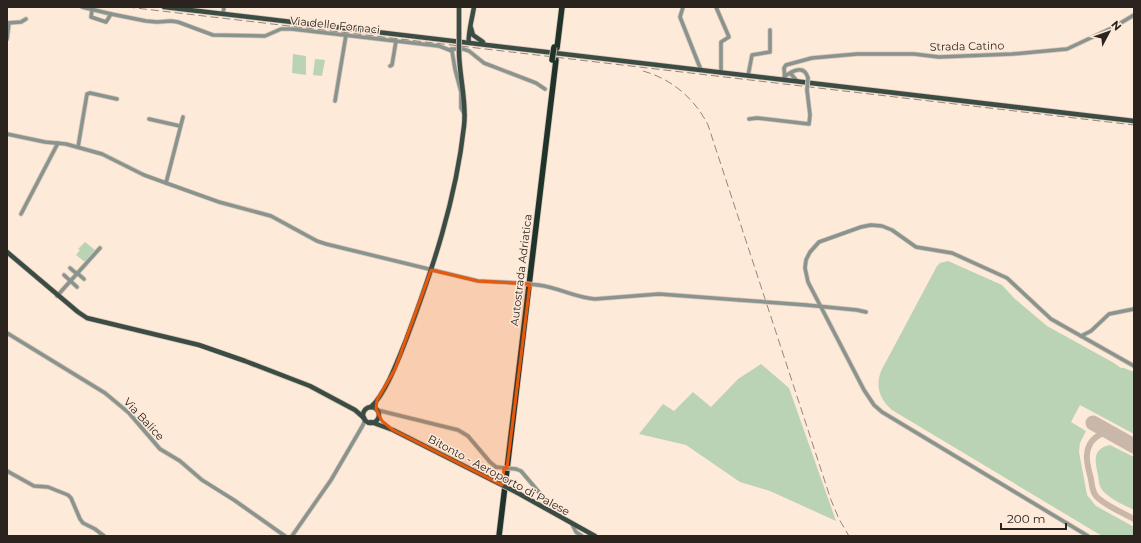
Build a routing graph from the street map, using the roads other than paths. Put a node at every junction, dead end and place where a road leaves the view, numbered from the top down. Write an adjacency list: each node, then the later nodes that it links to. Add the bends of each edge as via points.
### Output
1 (82, 7): 10 (street, Via delle Fornaci)
2 (164, 7): 12 (main road)
3 (224, 7): 12 (street)
4 (459, 7): 38 (main road, bridge, via 460,70)
5 (474, 7): 17 (main road)
6 (558, 7): 24 (highway, Autostrada Adriatica)
7 (562, 7): 24 (highway, Autostrada Adriatica)
8 (683, 7): 28 (street, via 680,17)
9 (716, 7): 30 (street, via 729,37 721,42)
10 (92, 10): 11 (street, Via delle Fornaci); 11 (street, via 91,17 106,22)
11 (111, 14): 18 (street, Via delle Fornaci, via 157,22 178,22 213,35 264,36 287,28)
12 (223, 14): 20 (main road)
13 (1134, 15): 29 (street, Strada Catino, via 1067,49 939,57 914,54 857,54 812,58 786,65)
14 (26, 19): 15 (street)
15 (8, 23): 19 (street)
16 (770, 30): 32 (street, via 770,52 752,55)
17 (470, 32): 20 (main road); 22 (main road); 23 (main road)
18 (346, 36): 21 (street, Via delle Fornaci); 37 (street)
19 (7, 39)
20 (453, 40): 22 (main road)
21 (396, 41): 25 (street, Via delle Fornaci); 27 (street)
22 (469, 42): 23 (main road)
23 (488, 44): 28 (main road)
24 (555, 47): 26 (highway, Autostrada Adriatica)
25 (450, 49): 35 (street, Via delle Fornaci, via 469,51 484,63 536,83); 38 (street, via 453,53 461,108)
26 (554, 60): 76 (highway, Autostrada Adriatica); 77 (highway, Autostrada Adriatica)
27 (390, 66)
28 (701, 70): 30 (main road)
29 (784, 72): 31 (street); 33 (street)
30 (721, 73): 32 (main road)
31 (791, 73): 33 (street); 34 (street); 41 (street, bridge, via 801,70 807,75 809,124)
32 (748, 76): 33 (main road)
33 (785, 79): 34 (main road)
34 (797, 82): 42 (main road)
35 (544, 89)
36 (116, 99): 46 (street, via 87,94)
37 (336, 101)
38 (465, 115): 52 (main road, via 454,185)
39 (183, 117): 43 (street)
40 (149, 119): 43 (street)
41 (749, 119)
42 (1134, 121)
43 (180, 126): 47 (street)
44 (7, 134): 45 (street)
45 (58, 143): 46 (street); 48 (street)
46 (78, 147): 47 (street, via 102,154)
47 (166, 183): 52 (street, via 271,216 317,241)
48 (21, 214)
49 (100, 248): 53 (street)
50 (7, 252): 58 (main road)
51 (70, 268): 53 (street)
52 (432, 270): 59 (street, bridge, via 478,281 558,288 595,299 659,294); 67 (main road, via 395,368 377,400)
53 (77, 274): 55 (street); 56 (street)
54 (64, 275): 56 (street)
55 (84, 279)
56 (70, 281): 57 (street); 58 (street)
57 (77, 287)
58 (58, 296): 65 (main road, via 87,318 212,349 299,381)
59 (821, 307): 61 (street); 63 (street, via 806,275 806,260 810,252 819,242 840,234 867,225 882,226 916,247 952,253 1007,278 1048,317); 80 (street, via 867,394 882,412)
60 (1134, 310): 63 (street, via 1109,314 1091,331)
61 (866, 312)
62 (7, 333): 74 (street, Via Balice, via 104,393 129,413 160,449)
63 (1081, 336): 64 (street)
64 (1134, 366)
65 (355, 410): 66 (main road); 68 (main road)
66 (365, 410): 67 (main road); 68 (main road, via 363,414)
67 (376, 411): 68 (main road, via 376,421); 69 (main road, via 382,421); 71 (street, bridge, via 458,430 468,436 496,467 521,471)
68 (367, 421): 69 (main road); 75 (street, via 331,480)
69 (393, 430): 72 (main road, Bitonto - Aeroporto di Palese, bridge, via 516,492)
70 (7, 471): 73 (street, via 34,486 48,487 68,494 83,523)
71 (549, 504)
72 (572, 524): 78 (street, via 576,532); 79 (main road, Bitonto - Aeroporto di Palese)
73 (104, 536)
74 (285, 536)
75 (292, 536)
76 (496, 536)
77 (499, 536)
78 (582, 536)
79 (595, 536)
80 (1088, 536)

